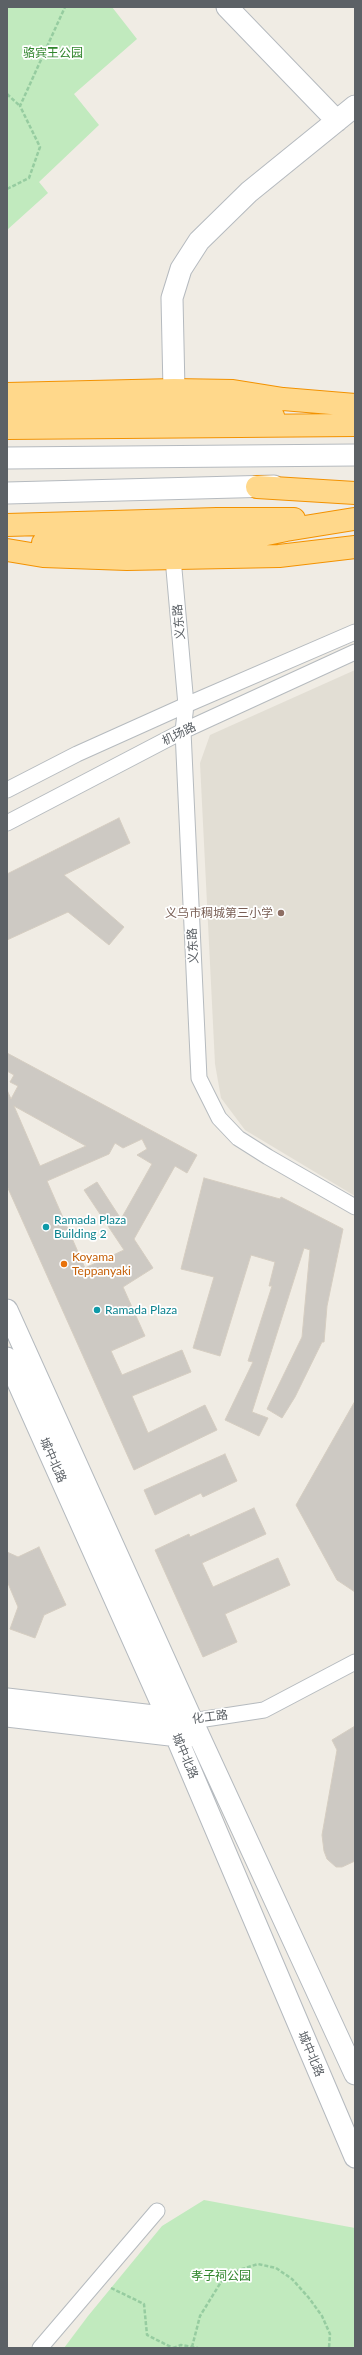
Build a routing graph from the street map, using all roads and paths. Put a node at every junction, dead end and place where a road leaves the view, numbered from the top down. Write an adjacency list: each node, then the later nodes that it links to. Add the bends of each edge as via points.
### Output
1 (65, 7): 4 (path)
2 (227, 7): 6 (main road)
3 (7, 94): 4 (path)
4 (20, 106): 7 (path, via 40,147 29,178)
5 (355, 106): 6 (main road)
6 (337, 121): 8 (main road, via 249,192 199,241 181,269 172,298)
7 (7, 189)
8 (174, 390): 9 (highway); 10 (highway, via 233,391 283,399)
9 (7, 394)
10 (355, 405)
11 (7, 409): 12 (highway, via 226,408)
12 (312, 425): 13 (highway); 14 (highway)
13 (355, 425)
14 (7, 428)
15 (355, 455): 16 (main road)
16 (7, 458)
17 (355, 483): 18 (main road)
18 (257, 486): 19 (main road); 20 (highway)
19 (7, 493)
20 (355, 493)
21 (354, 519): 22 (highway, via 217,519); 24 (highway, via 238,540 43,543)
22 (7, 525)
23 (355, 547): 25 (highway, via 279,556)
24 (8, 550): 25 (highway, via 85,559)
25 (173, 558): 28 (street, 义东路)
26 (355, 632): 28 (street, 机场路)
27 (355, 652): 29 (street, 机场路)
28 (186, 705): 29 (street, 义东路); 30 (street, 机场路, via 78,754)
29 (184, 731): 31 (street, 机场路); 32 (street, 义东路, via 199,1078 219,1118 238,1138)
30 (7, 790)
31 (7, 823)
32 (355, 1207)
33 (7, 1310): 39 (main road, 城中北路)
34 (7, 1358): 38 (main road, 城中北路)
35 (355, 1662): 39 (street, 化工路, via 264,1710)
36 (7, 1699): 38 (main road, 化工路)
37 (7, 1716): 38 (main road, 化工路)
38 (172, 1727): 39 (main road, 化工路); 41 (main road, 城中北路)
39 (196, 1730): 40 (main road, 城中北路)
40 (355, 2074)
41 (355, 2157)
42 (157, 2212): 43 (street)
43 (95, 2282): 45 (street); 46 (path, via 121,2291 144,2304 147,2335)
44 (192, 2347): 46 (path, via 181,2345); 47 (path); 48 (path, via 200,2316 221,2282 239,2270 258,2264 276,2268 292,2279 309,2298 322,2316 330,2334)
45 (40, 2348)
46 (173, 2348)
47 (198, 2348)
48 (329, 2348)

